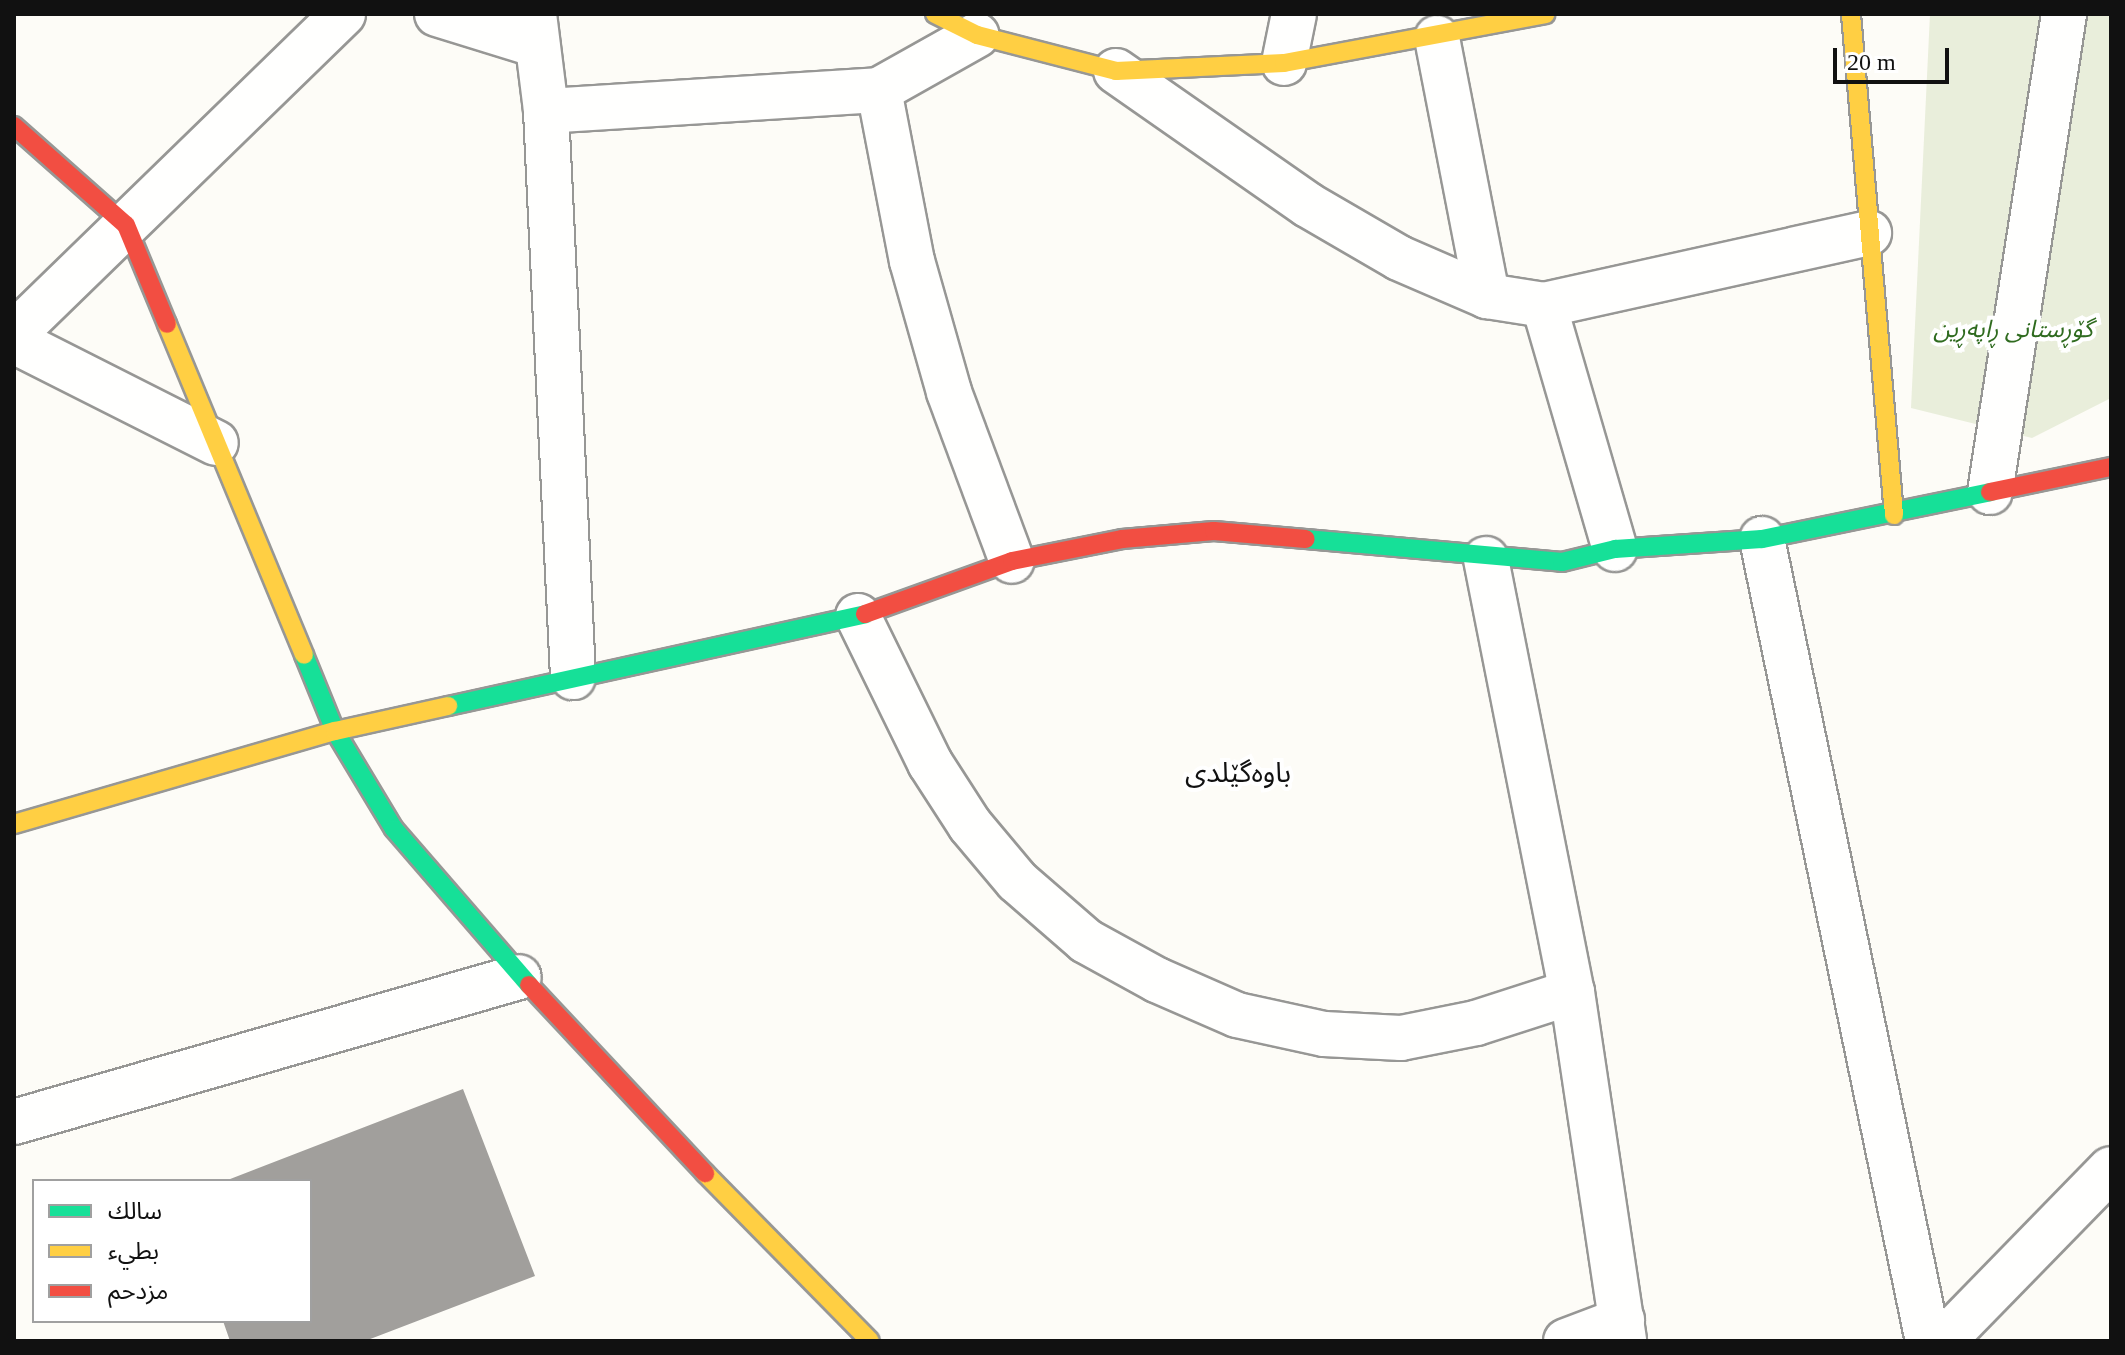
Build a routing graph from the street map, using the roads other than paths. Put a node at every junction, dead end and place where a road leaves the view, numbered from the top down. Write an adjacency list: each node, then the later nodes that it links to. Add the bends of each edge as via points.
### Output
1 (343, 14): 16 (street)
2 (437, 14): 8 (street)
3 (935, 14): 9 (street)
4 (1294, 14): 11 (street)
5 (1545, 14): 10 (street)
6 (1851, 14): 17 (street)
7 (2064, 14): 24 (street)
8 (536, 29): 14 (street)
9 (977, 35): 12 (street); 13 (street)
10 (1437, 38): 11 (street); 18 (street)
11 (1284, 63): 12 (street)
12 (1116, 71): 18 (street, via 1308,205 1399,258)
13 (879, 90): 14 (street); 29 (street, via 912,261 949,392)
14 (546, 111): 31 (street)
15 (14, 126): 16 (street)
16 (126, 225): 20 (street); 22 (street)
17 (1869, 233): 19 (street); 25 (street)
18 (1487, 296): 19 (street)
19 (1544, 305): 27 (street)
20 (14, 334)
21 (14, 341): 22 (street)
22 (216, 443): 32 (street)
23 (2111, 467): 24 (street)
24 (1990, 492): 25 (street)
25 (1894, 515): 26 (street)
26 (1762, 539): 27 (street); 41 (street)
27 (1615, 549): 28 (street, via 1562,562)
28 (1486, 559): 29 (street, via 1333,538 1214,531 1122,539); 35 (street)
29 (1012, 561): 30 (street)
30 (858, 616): 31 (street); 35 (street, via 930,763 970,825 1017,881 1086,941 1157,980 1237,1015 1324,1034 1401,1038 1476,1023)
31 (573, 677): 32 (street)
32 (335, 731): 33 (street); 34 (street, via 394,829)
33 (14, 824)
34 (519, 977): 36 (street); 39 (street)
35 (1572, 992): 38 (street)
36 (14, 1122)
37 (2111, 1169): 42 (street)
38 (1623, 1330): 40 (street)
39 (870, 1341)
40 (1566, 1341)
41 (1928, 1341)
42 (1943, 1341)

